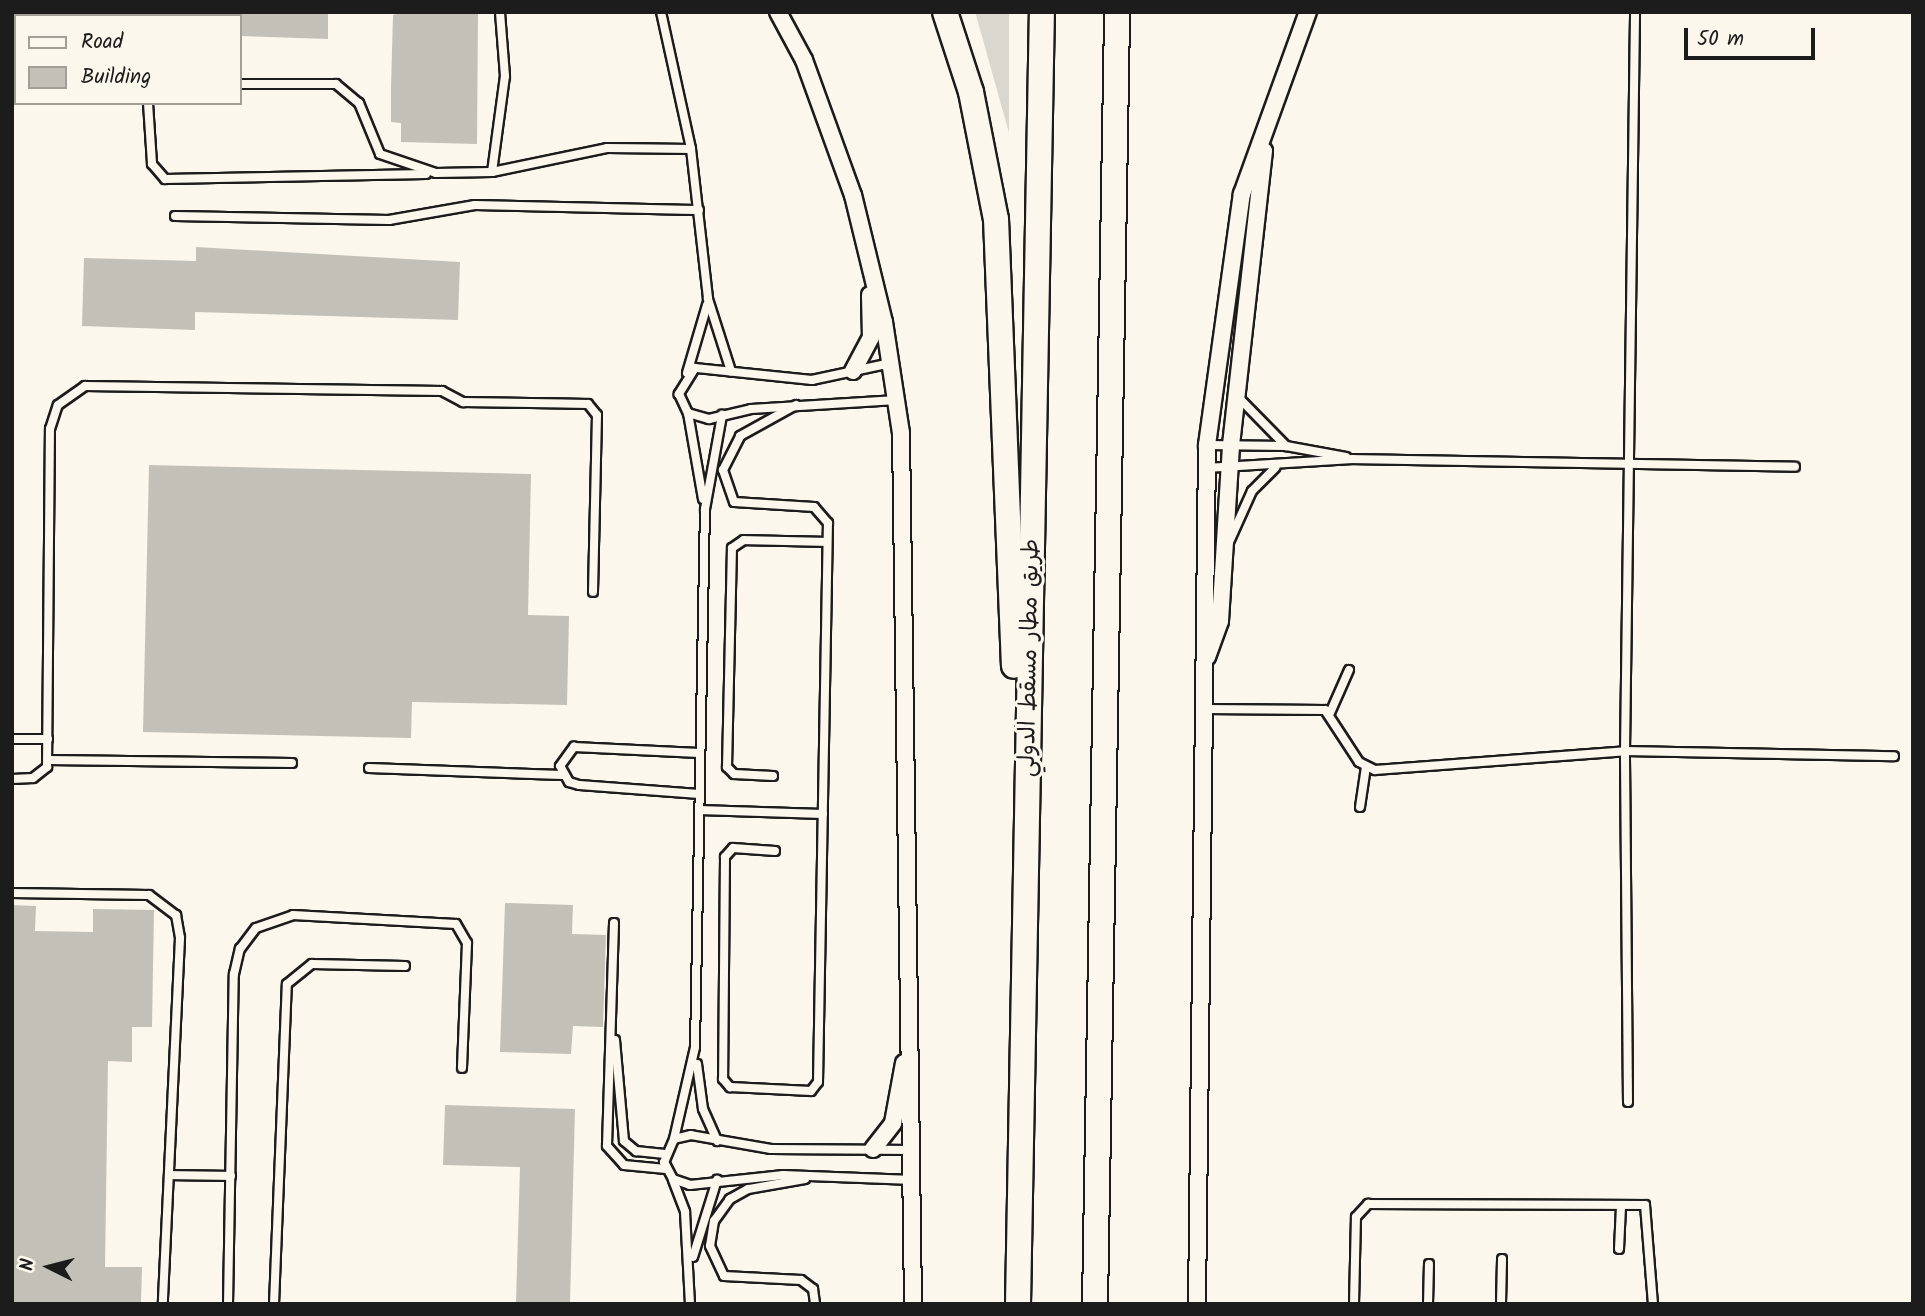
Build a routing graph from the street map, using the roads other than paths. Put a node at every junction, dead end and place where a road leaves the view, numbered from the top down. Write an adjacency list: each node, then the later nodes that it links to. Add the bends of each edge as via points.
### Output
1 (500, 12): 15 (lane, via 505,76)
2 (661, 12): 14 (lane)
3 (778, 12): 10 (street)
4 (789, 12): 10 (street)
5 (945, 12): 68 (main road, via 985,155 1002,283)
6 (1042, 12): 68 (main road, طريق مطار مسقط الدولي)
7 (1117, 12): 97 (main road)
8 (1308, 12): 13 (street)
9 (1635, 12): 34 (lane)
10 (792, 32): 19 (street)
11 (242, 84): 16 (lane, via 336,84 359,103 380,154)
12 (148, 105): 16 (lane, via 152,164 165,179)
13 (1266, 135): 25 (street); 30 (street, via 1242,194)
14 (691, 149): 15 (lane, via 607,148); 17 (lane)
15 (492, 172): 16 (lane)
16 (436, 173)
17 (699, 209): 18 (lane, via 475,205 389,220); 20 (lane)
18 (174, 216)
19 (866, 240): 21 (street); 23 (street, via 871,337)
20 (708, 299): 22 (lane); 24 (lane)
21 (891, 363): 23 (lane); 26 (street)
22 (732, 371): 23 (lane, via 791,380); 24 (lane, via 695,368)
23 (853, 371)
24 (687, 374): 28 (lane, via 679,394)
25 (1237, 393): 31 (street); 32 (lane, via 1244,410)
26 (897, 400): 27 (lane); 69 (street, via 906,539)
27 (796, 405): 29 (lane); 40 (lane, via 733,443 724,480 738,504 819,510 828,523)
28 (688, 413): 29 (lane); 39 (lane)
29 (722, 415): 39 (lane)
30 (1207, 445): 31 (lane); 37 (street)
31 (1231, 446): 32 (lane); 38 (street)
32 (1286, 446): 33 (lane)
33 (1353, 458): 34 (lane); 35 (lane)
34 (1634, 464): 36 (lane); 49 (lane)
35 (1276, 467): 38 (lane); 41 (lane, via 1252,491)
36 (1795, 467)
37 (1206, 468): 38 (lane); 43 (street, via 1201,600)
38 (1229, 468): 41 (street)
39 (705, 509): 50 (lane)
40 (826, 542): 57 (lane, via 744,540 732,548 727,767 734,774); 62 (lane)
41 (1224, 554): 43 (street, via 1220,621)
42 (593, 592): 48 (lane, via 597,415 588,404 463,402 442,391 85,386 58,405 50,429)
43 (1207, 659): 45 (street)
44 (1349, 670): 46 (lane)
45 (1206, 709): 46 (lane, via 1313,707); 98 (street)
46 (1330, 713): 54 (lane)
47 (12, 739): 48 (lane)
48 (48, 739): 52 (lane)
49 (1625, 751): 51 (lane); 54 (lane, via 1408,772); 72 (lane)
50 (699, 753): 56 (lane, via 574,747 561,758); 59 (lane)
51 (1894, 756)
52 (48, 760): 53 (lane); 58 (lane, via 39,775)
53 (292, 763)
54 (1366, 767): 60 (lane)
55 (369, 768): 56 (lane)
56 (562, 775): 59 (lane, via 579,785)
57 (773, 776)
58 (12, 779)
59 (699, 794): 61 (lane)
60 (1360, 807)
61 (699, 810): 62 (lane); 70 (lane)
62 (822, 814): 63 (lane, via 818,1082 811,1091 730,1087 723,1079 725,857 733,848)
63 (775, 851)
64 (12, 892): 79 (lane, via 149,895 176,915 180,938)
65 (614, 923): 67 (lane)
66 (405, 966): 92 (lane, via 312,964 287,984)
67 (612, 1002): 77 (lane, via 622,1136 631,1149); 78 (lane, via 607,1146 624,1165)
68 (1024, 1008): 96 (main road, طريق مطار مسقط الدولي)
69 (911, 1027): 75 (street, via 893,1123); 76 (street)
70 (695, 1047): 73 (lane); 74 (lane, via 703,1109)
71 (462, 1068): 80 (lane, via 467,943 456,925 293,915 267,921 247,937 235,961)
72 (1628, 1102)
73 (674, 1139): 74 (lane, via 691,1135); 77 (lane)
74 (717, 1141): 75 (lane, via 771,1149)
75 (873, 1149): 76 (lane)
76 (912, 1150): 84 (street)
77 (665, 1154): 78 (lane)
78 (666, 1169): 82 (lane)
79 (169, 1175): 80 (lane); 90 (lane)
80 (230, 1176): 91 (lane)
81 (824, 1176): 83 (lane); 84 (lane); 94 (lane, via 736,1195 717,1216 710,1240 714,1264 724,1276 801,1280 813,1289)
82 (673, 1179): 83 (lane, via 690,1185); 89 (lane, via 685,1212)
83 (717, 1180): 89 (lane, via 701,1216)
84 (912, 1180): 95 (street)
85 (1621, 1206): 86 (lane); 99 (lane, via 1363,1205 1356,1217); 102 (lane, via 1645,1205)
86 (1619, 1249)
87 (1502, 1259): 101 (lane)
88 (1429, 1264): 100 (lane)
89 (691, 1274): 93 (lane)
90 (163, 1304)
91 (228, 1304)
92 (274, 1304)
93 (690, 1304)
94 (815, 1304)
95 (913, 1304)
96 (1018, 1304)
97 (1095, 1304)
98 (1198, 1304)
99 (1354, 1304)
100 (1428, 1304)
101 (1501, 1304)
102 (1653, 1304)

